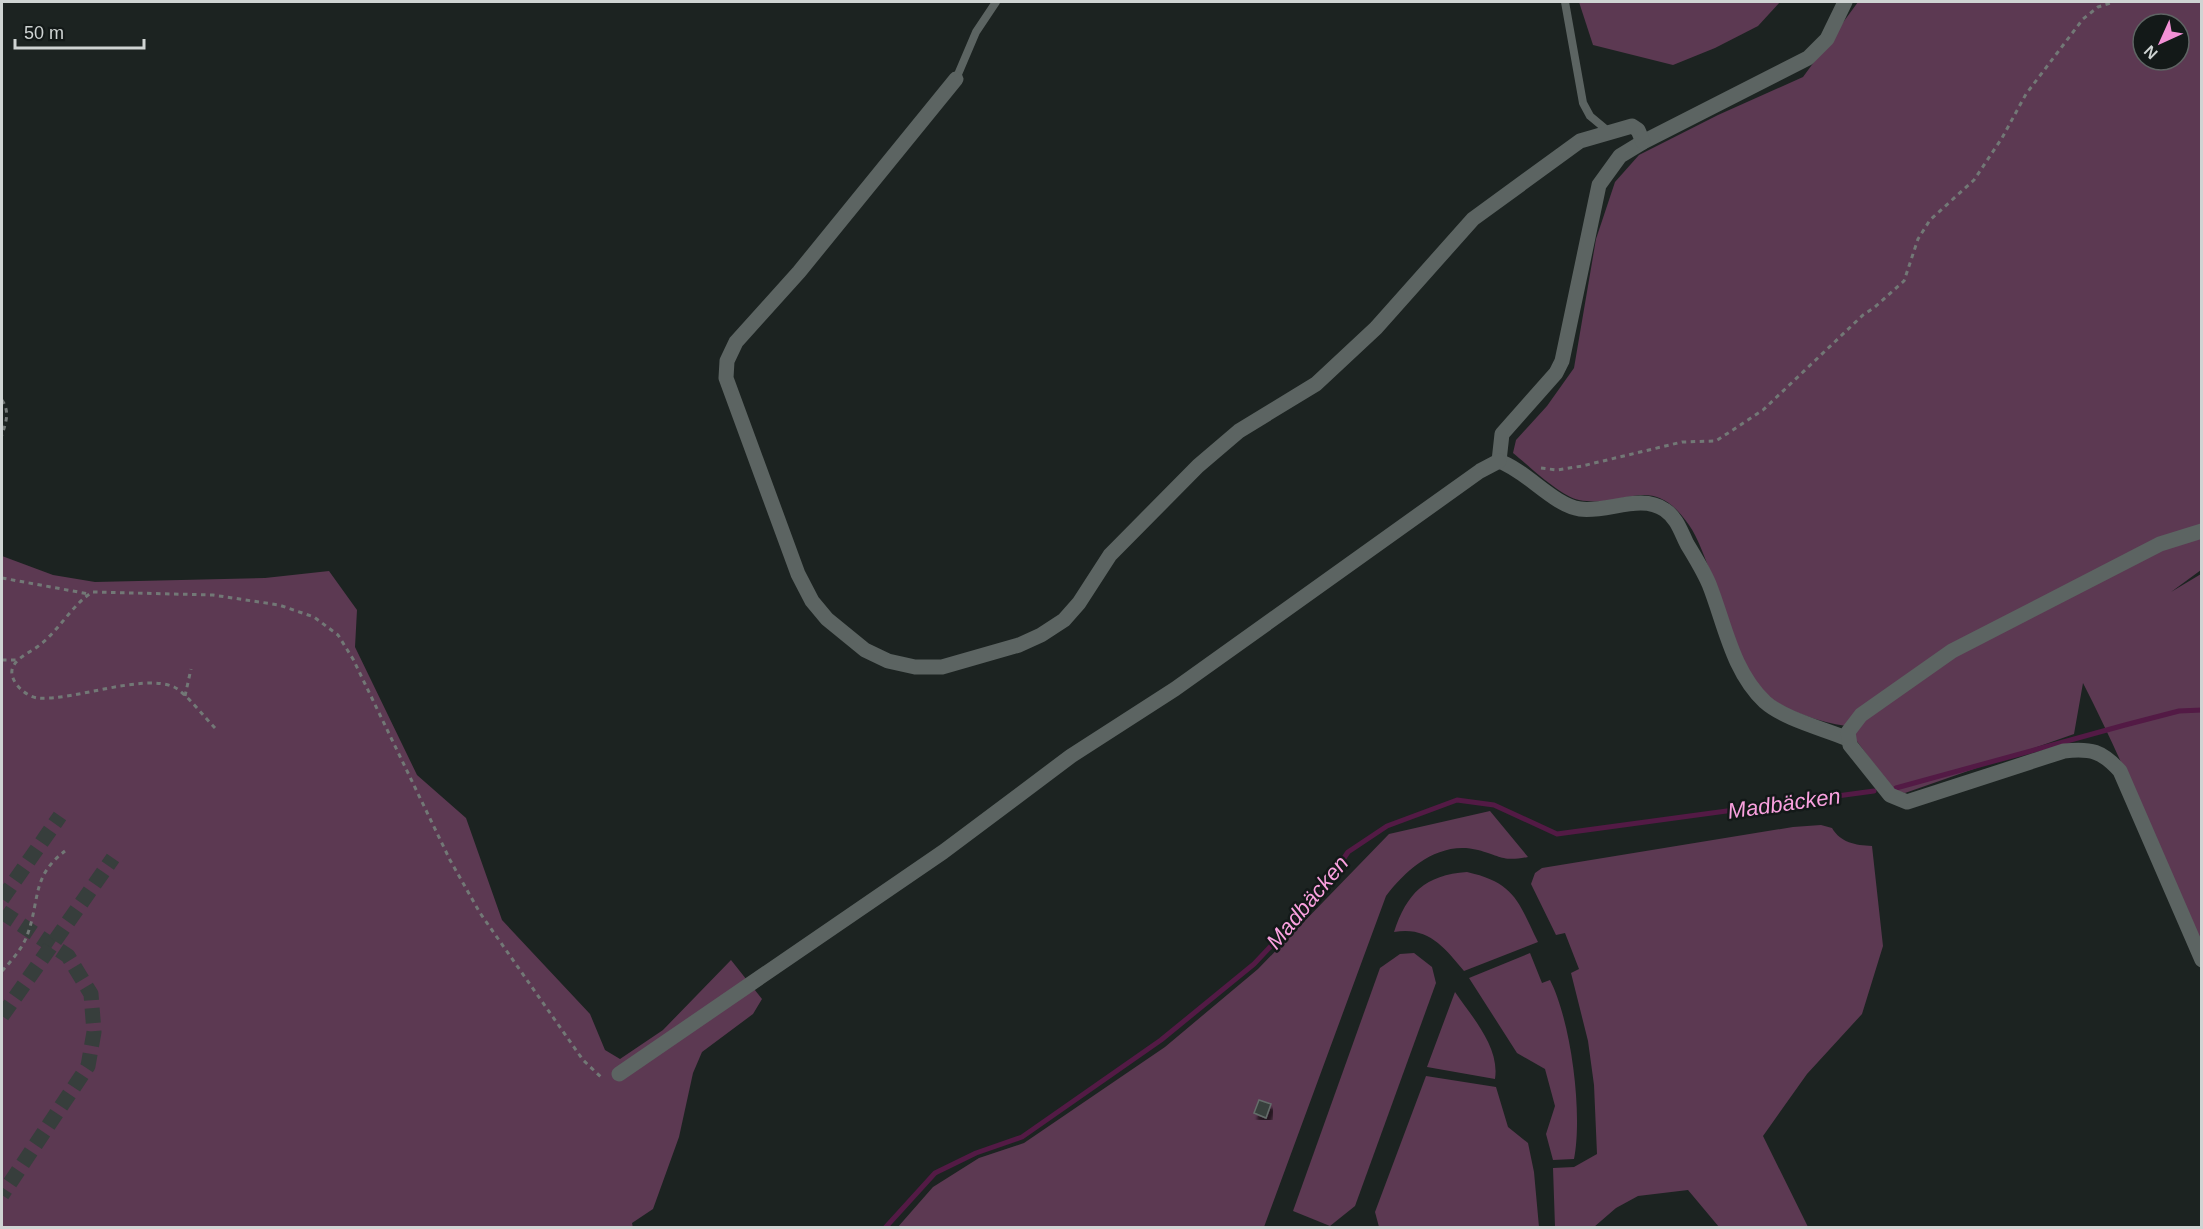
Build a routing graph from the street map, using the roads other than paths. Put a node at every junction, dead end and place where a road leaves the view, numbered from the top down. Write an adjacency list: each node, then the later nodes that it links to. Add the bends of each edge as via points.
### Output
1 (996, 2): 4 (lane, via 976,32)
2 (1565, 2): 5 (lane, via 1583,103 1590,116)
3 (1845, 2): 6 (street, via 1827,39 1808,58)
4 (956, 79): 5 (street, via 799,272 736,342 726,378 798,574 812,601 845,637 865,650 888,661 915,667 942,667 1019,645 1064,620 1130,532 1220,445 1316,384 1376,328 1473,219 1580,141)
5 (1610, 132): 6 (street, via 1632,126)
6 (1643, 142): 7 (street, via 1620,156 1599,184 1562,361 1502,434)
7 (1499, 460): 9 (street, via 1578,509 1598,510 1636,503 1664,509 1677,522 1708,582 1738,667 1749,685 1767,704 1785,714); 11 (street, via 1175,689 1071,756 943,852)
8 (2202, 531): 9 (street, via 2160,544 1952,651 1861,715 1848,732)
9 (1848, 739): 10 (street, via 1890,795 1907,802 2064,751 2085,749 2106,756 2120,771)
10 (2202, 960)
11 (619, 1074)

